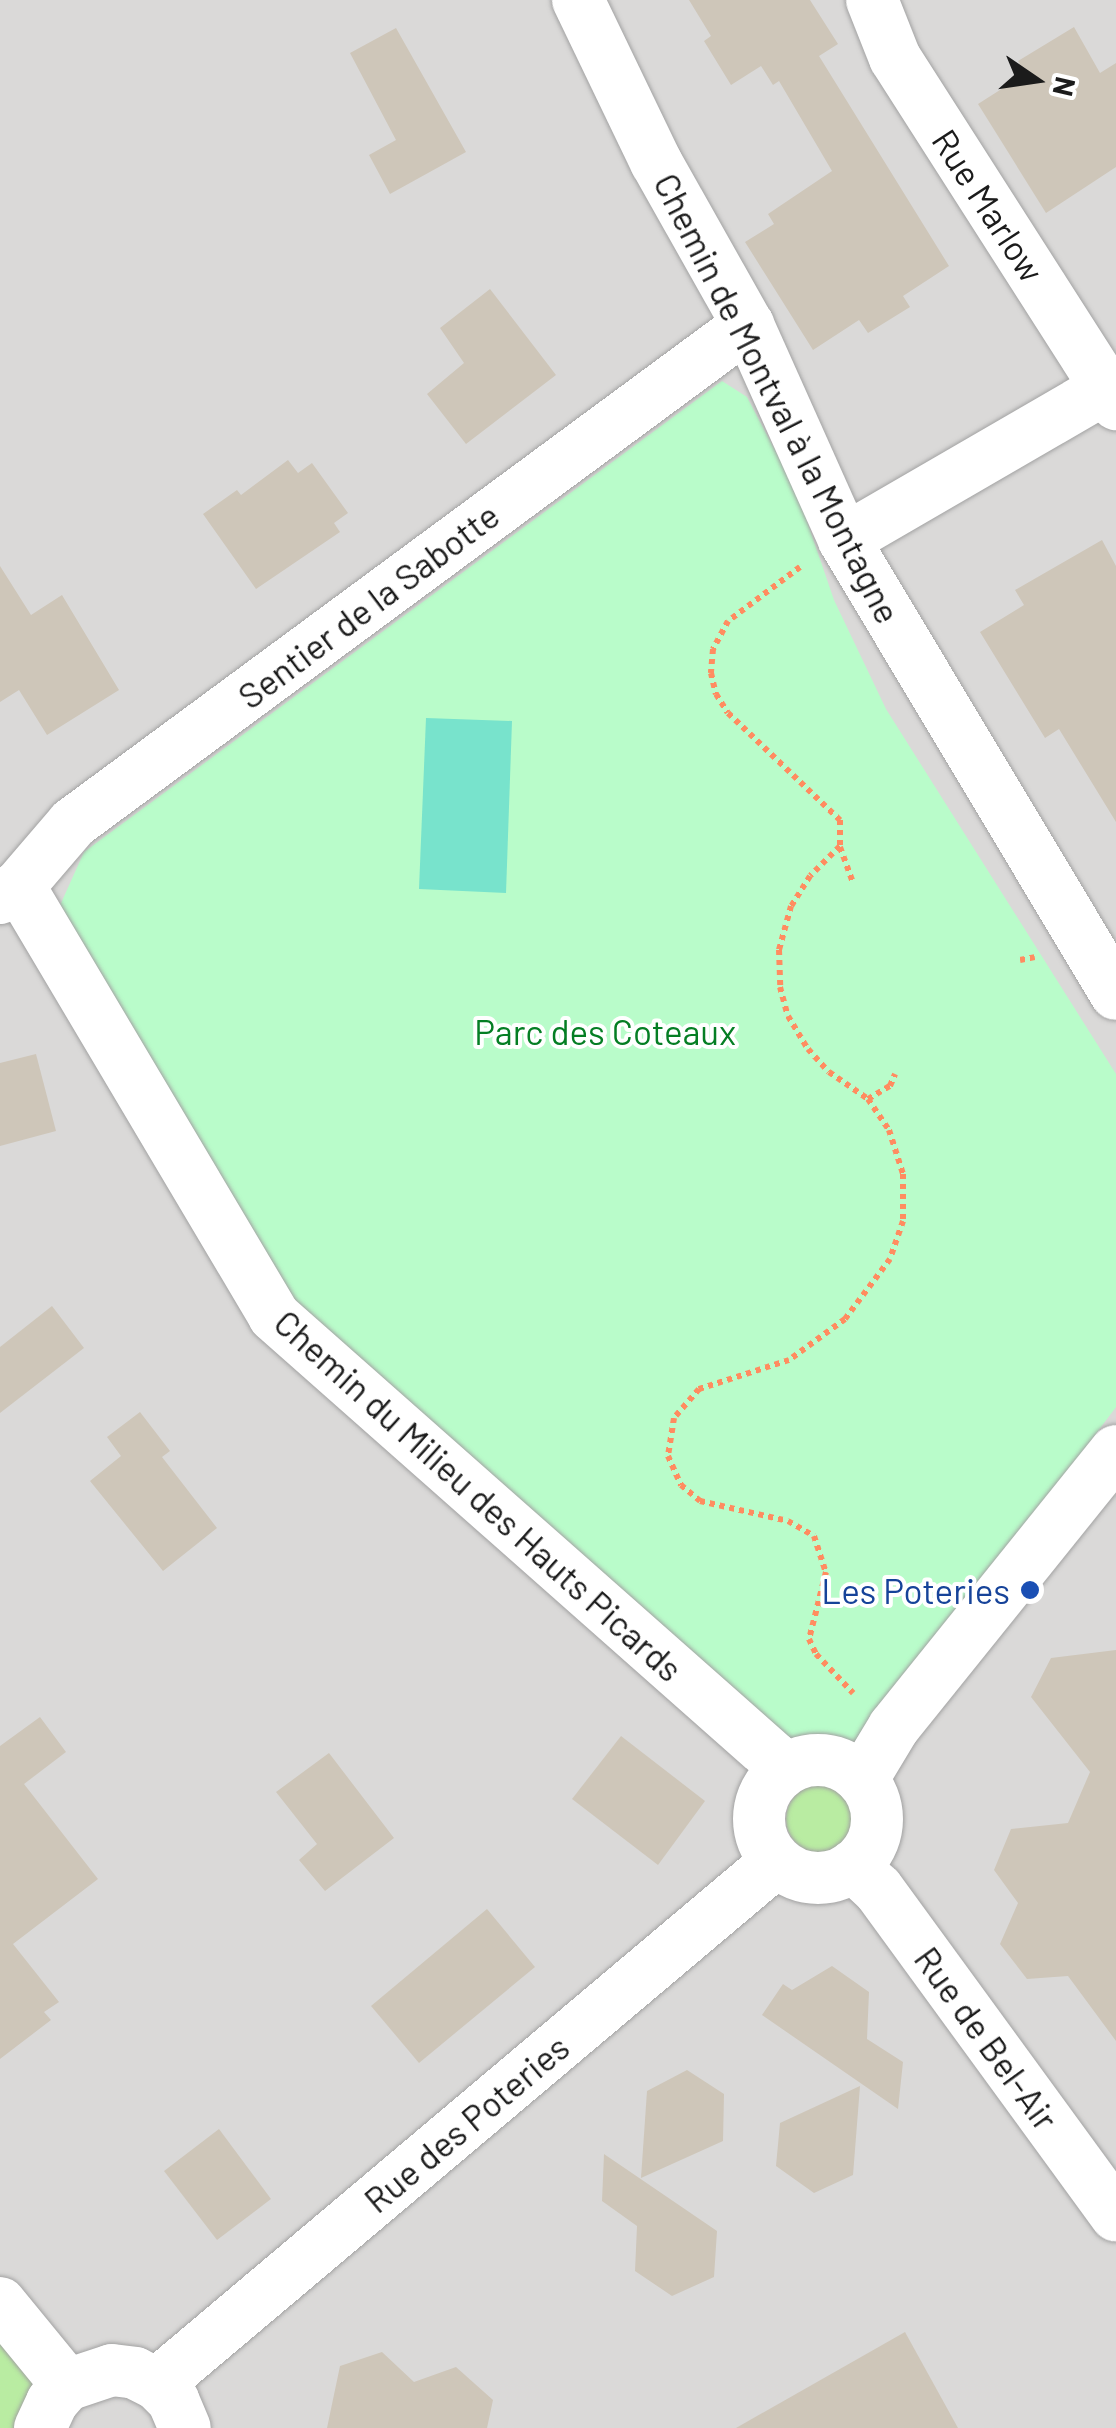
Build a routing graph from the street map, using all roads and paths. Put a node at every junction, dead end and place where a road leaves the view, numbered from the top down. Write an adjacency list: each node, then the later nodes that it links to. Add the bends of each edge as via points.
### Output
1 (578, 0): 3 (street, Chemin de Montval à la Montagne, via 656,162)
2 (872, 0): 4 (street, Rue Marlow, via 895,58)
3 (748, 324): 5 (street, Chemin de Montval à la Montagne); 8 (street, Sentier de la Sabotte, via 73,823)
4 (1111, 396): 5 (street)
5 (844, 540): 6 (path, via 737,612 720,633 712,660 723,706 836,814); 9 (street, Chemin de Montval à la Montagne)
6 (840, 846): 7 (path); 11 (path, via 791,906 778,950 780,987 808,1049)
7 (854, 882)
8 (9, 892): 14 (street, Chemin du Milieu des Hauts Picards, via 274,1316 775,1759)
9 (1116, 994)
10 (895, 1074): 11 (path, via 890,1086)
11 (868, 1099): 13 (path, via 896,1144 904,1174 903,1221 890,1259 845,1320 806,1352 709,1383 691,1396 674,1418 668,1456 681,1485 700,1501 788,1521 814,1536 826,1572 810,1627 812,1647)
12 (1116, 1451): 13 (street)
13 (894, 1727): 15 (street)
14 (779, 1774): 15 (street, via 812,1760 831,1761); 16 (street, via 766,1790 759,1828)
15 (862, 1780): 17 (street, via 876,1816 875,1835)
16 (776, 1862): 17 (street, via 806,1878 839,1875); 20 (street, Rue des Poteries)
17 (853, 1866): 18 (street, Rue de Bel-Air, via 878,1889)
18 (1116, 2215)
19 (0, 2303): 21 (street)
20 (156, 2384): 21 (street, via 112,2370); 22 (street, via 173,2400)
21 (54, 2407)
22 (185, 2428)

